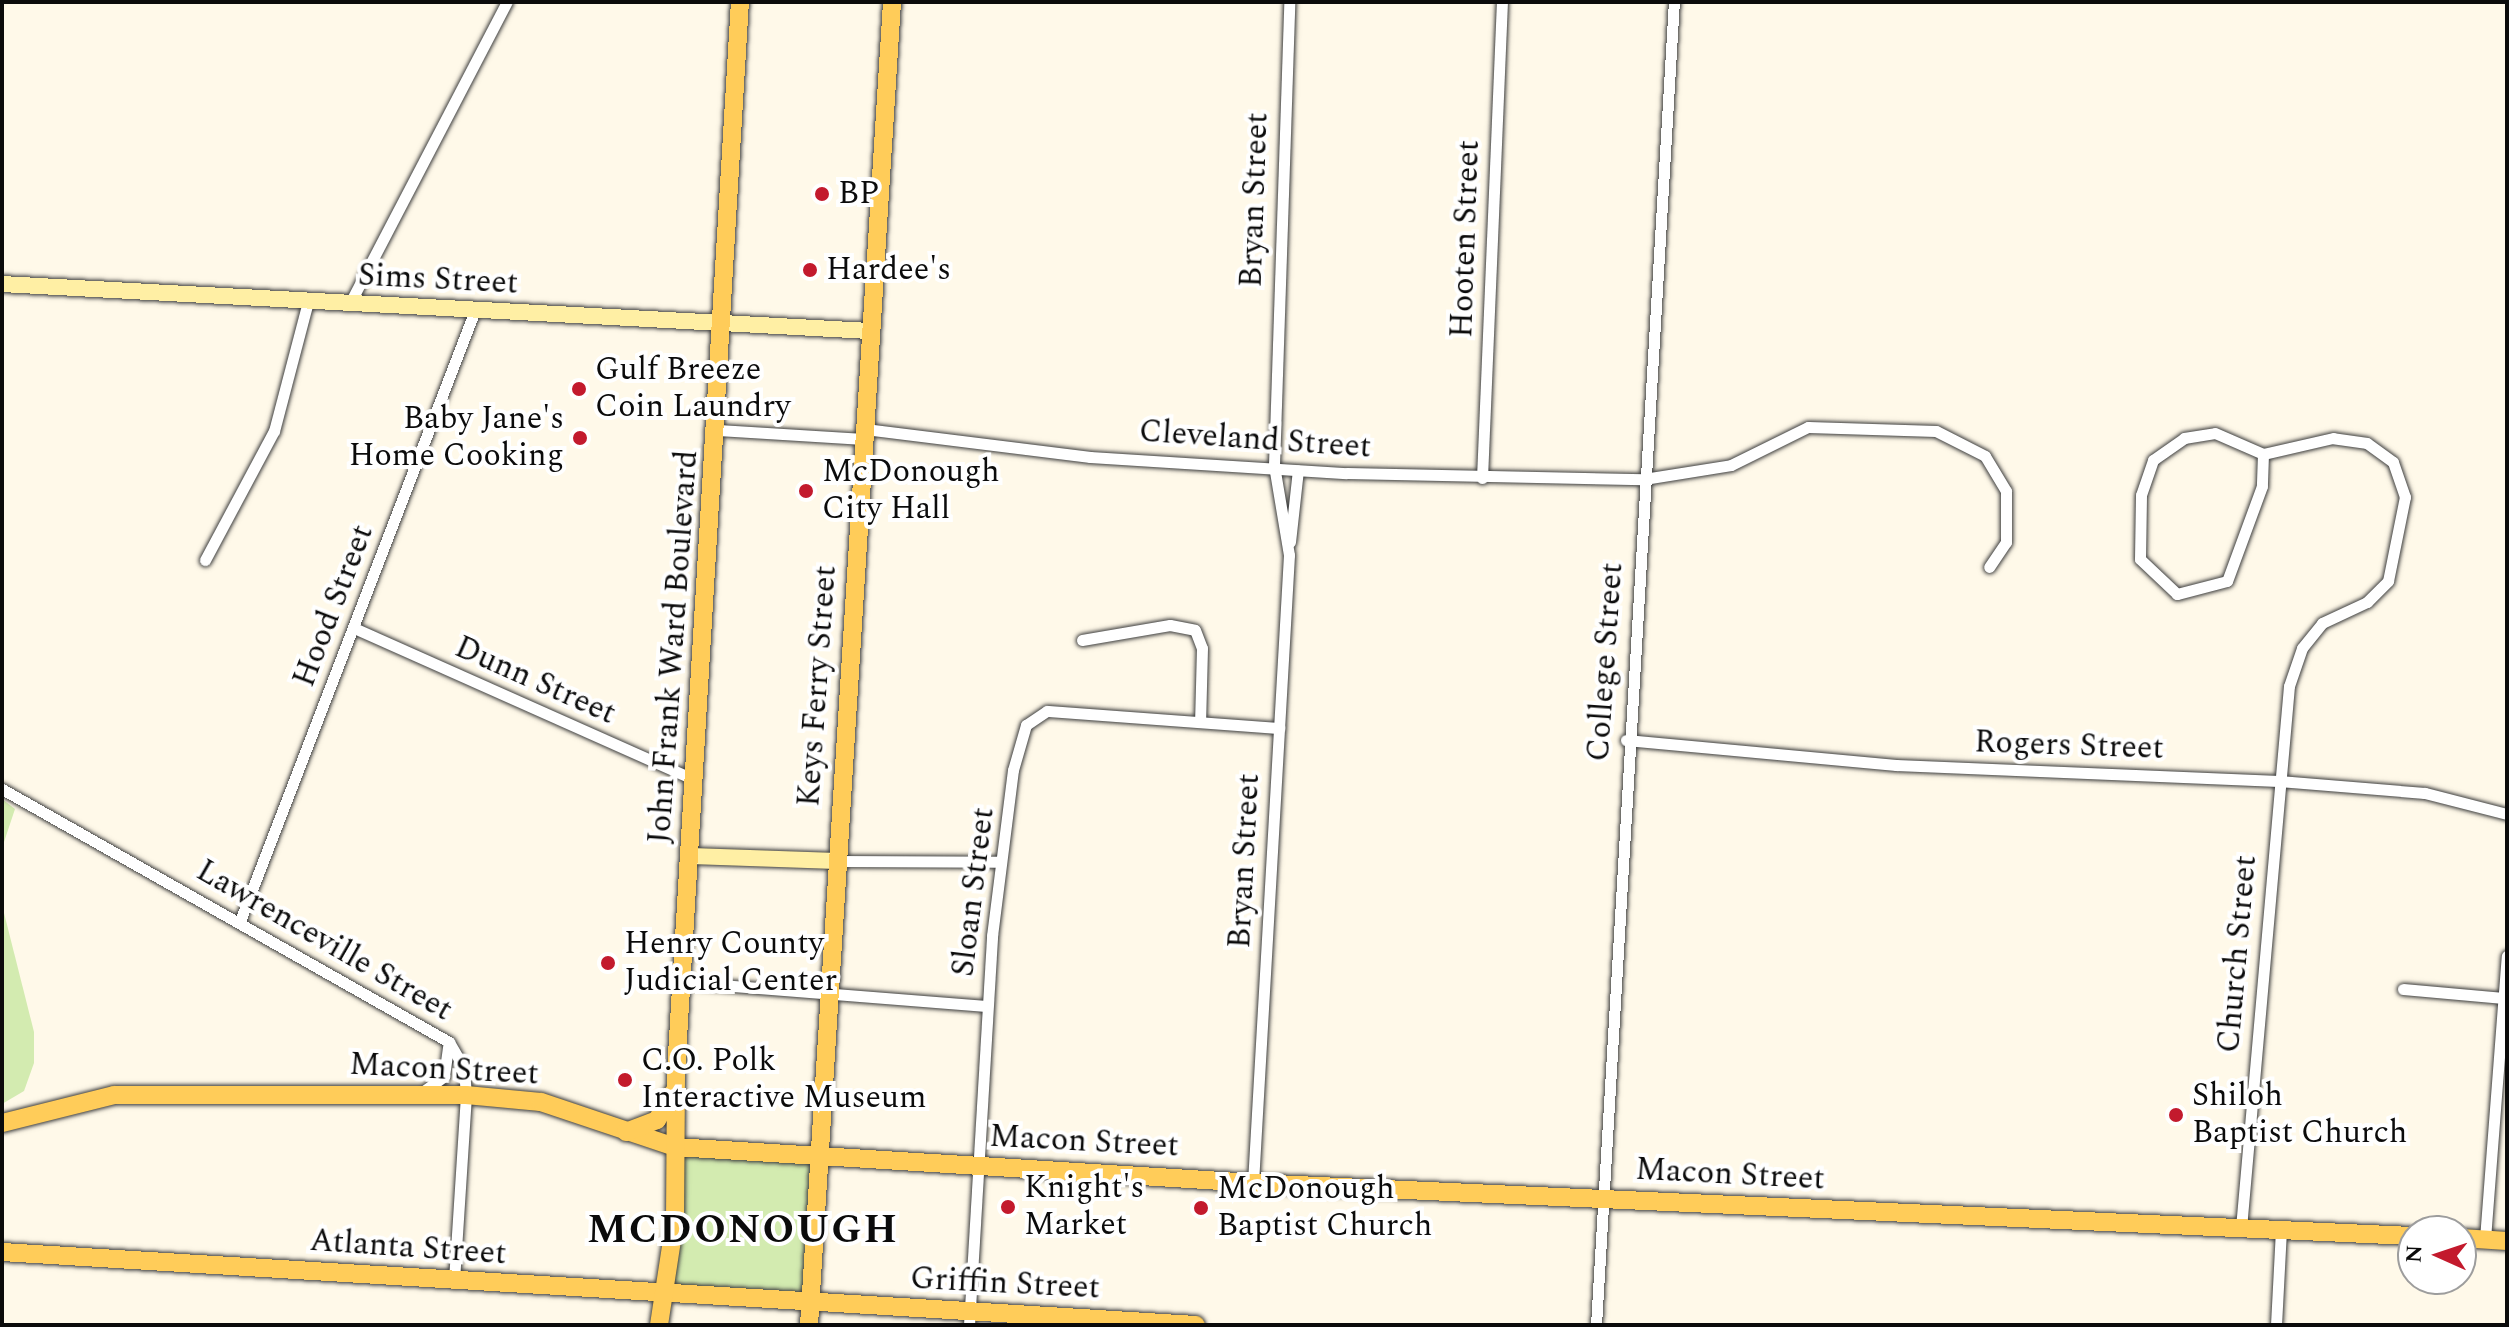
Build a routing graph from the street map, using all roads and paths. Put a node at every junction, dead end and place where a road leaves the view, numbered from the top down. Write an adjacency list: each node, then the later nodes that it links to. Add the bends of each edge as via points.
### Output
1 (507, 2): 9 (street)
2 (740, 2): 11 (main road, John Frank Ward Boulevard)
3 (892, 2): 12 (main road, Keys Ferry Street)
4 (1289, 2): 16 (street, Bryan Street)
5 (1502, 2): 18 (street, Hooten Street)
6 (1674, 2): 19 (street, College Street)
7 (2, 284): 8 (main road, Sims Street)
8 (308, 301): 9 (main road, Sims Street); 21 (street, via 274,431)
9 (350, 303): 10 (main road, Sims Street)
10 (475, 310): 11 (main road, Sims Street); 23 (street, Hood Street)
11 (724, 323): 12 (main road, Sims Street); 13 (main road, John Frank Ward Boulevard)
12 (871, 331): 14 (main road, Keys Ferry Street)
13 (718, 430): 14 (street, Cleveland Street); 28 (main road, John Frank Ward Boulevard)
14 (864, 434): 16 (street, Cleveland Street, via 1090,457); 33 (main road, Keys Ferry Street)
15 (2263, 454): 15 (street, via 2215,433 2184,438 2153,460 2136,519 2140,559 2158,582 2177,594 2227,581 2262,486); 29 (street, Church Street, via 2333,438 2367,443 2393,462 2405,497 2388,581 2367,602 2322,623 2302,648 2289,686)
16 (1274, 465): 17 (street, Cleveland Street); 20 (street, Bryan Street)
17 (1298, 470): 18 (street, Cleveland Street); 20 (street, Bryan Street)
18 (1482, 478): 19 (street, Cleveland Street)
19 (1644, 479): 22 (street, Cleveland Street, via 1731,465 1808,427 1936,431 1985,456 2006,491 2006,542); 27 (street, College Street)
20 (1290, 542): 26 (street, Bryan Street)
21 (205, 560)
22 (1989, 567)
23 (354, 628): 28 (street, Dunn Street); 35 (street, Hood Street)
24 (1082, 640): 25 (street, via 1170,625 1195,630 1202,648)
25 (1200, 722): 26 (street, Sloan Street); 34 (street, Sloan Street, via 1060,711 1034,717 1016,755)
26 (1279, 728): 51 (street, Bryan Street)
27 (1626, 740): 29 (street, Rogers Street, via 1896,765); 52 (street, College Street)
28 (695, 780): 32 (main road, John Frank Ward Boulevard)
29 (2279, 781): 31 (street, Rogers Street, via 2425,793); 53 (street, Church Street)
30 (2, 789): 35 (street, Lawrenceville Street)
31 (2507, 814)
32 (691, 856): 33 (main road); 37 (main road, John Frank Ward Boulevard)
33 (837, 861): 34 (street); 39 (main road, Keys Ferry Street)
34 (1001, 862): 41 (street, Sloan Street)
35 (240, 921): 42 (street, Lawrenceville Street)
36 (2507, 956): 40 (street)
37 (682, 982): 39 (street); 43 (main road, John Frank Ward Boulevard)
38 (2403, 989): 40 (street)
39 (828, 993): 41 (street); 49 (main road, Keys Ferry Street)
40 (2504, 998): 57 (street)
41 (987, 1006): 50 (street, Sloan Street)
42 (449, 1042): 44 (street, via 444,1076); 45 (street, Lawrenceville Street, via 464,1068)
43 (676, 1085): 47 (main road, via 657,1120); 48 (main road, John Frank Ward Boulevard)
44 (416, 1095): 45 (main road, Macon Street); 46 (main road, Macon Street, via 114,1095)
45 (466, 1095): 47 (main road, Macon Street, via 541,1102); 60 (street, Lawrenceville Street)
46 (2, 1123)
47 (626, 1132): 48 (main road, Macon Street)
48 (675, 1147): 49 (main road, Macon Street); 61 (main road, John Frank Ward Boulevard, via 675,1220)
49 (816, 1155): 50 (main road, Macon Street); 62 (main road, Keys Ferry Street)
50 (979, 1166): 51 (main road, Macon Street); 63 (street, Sloan Street)
51 (1253, 1183): 52 (main road, Macon Street)
52 (1603, 1199): 53 (main road, Macon Street); 67 (street, College Street)
53 (2241, 1228): 54 (main road, Macon Street)
54 (2281, 1230): 55 (main road, Macon Street); 68 (street)
55 (2397, 1235)
56 (2477, 1239): 57 (main road)
57 (2485, 1239): 58 (main road)
58 (2507, 1241)
59 (2, 1252): 60 (main road, Atlanta Street)
60 (454, 1281): 61 (main road, Atlanta Street)
61 (662, 1295): 62 (main road, Atlanta Street); 64 (main road, John Frank Ward Boulevard)
62 (810, 1302): 63 (main road, Griffin Street); 65 (main road, Keys Ferry Street)
63 (969, 1318): 66 (main road, Griffin Street)
64 (659, 1325)
65 (809, 1325)
66 (1196, 1325)
67 (1596, 1325)
68 (2276, 1325)

